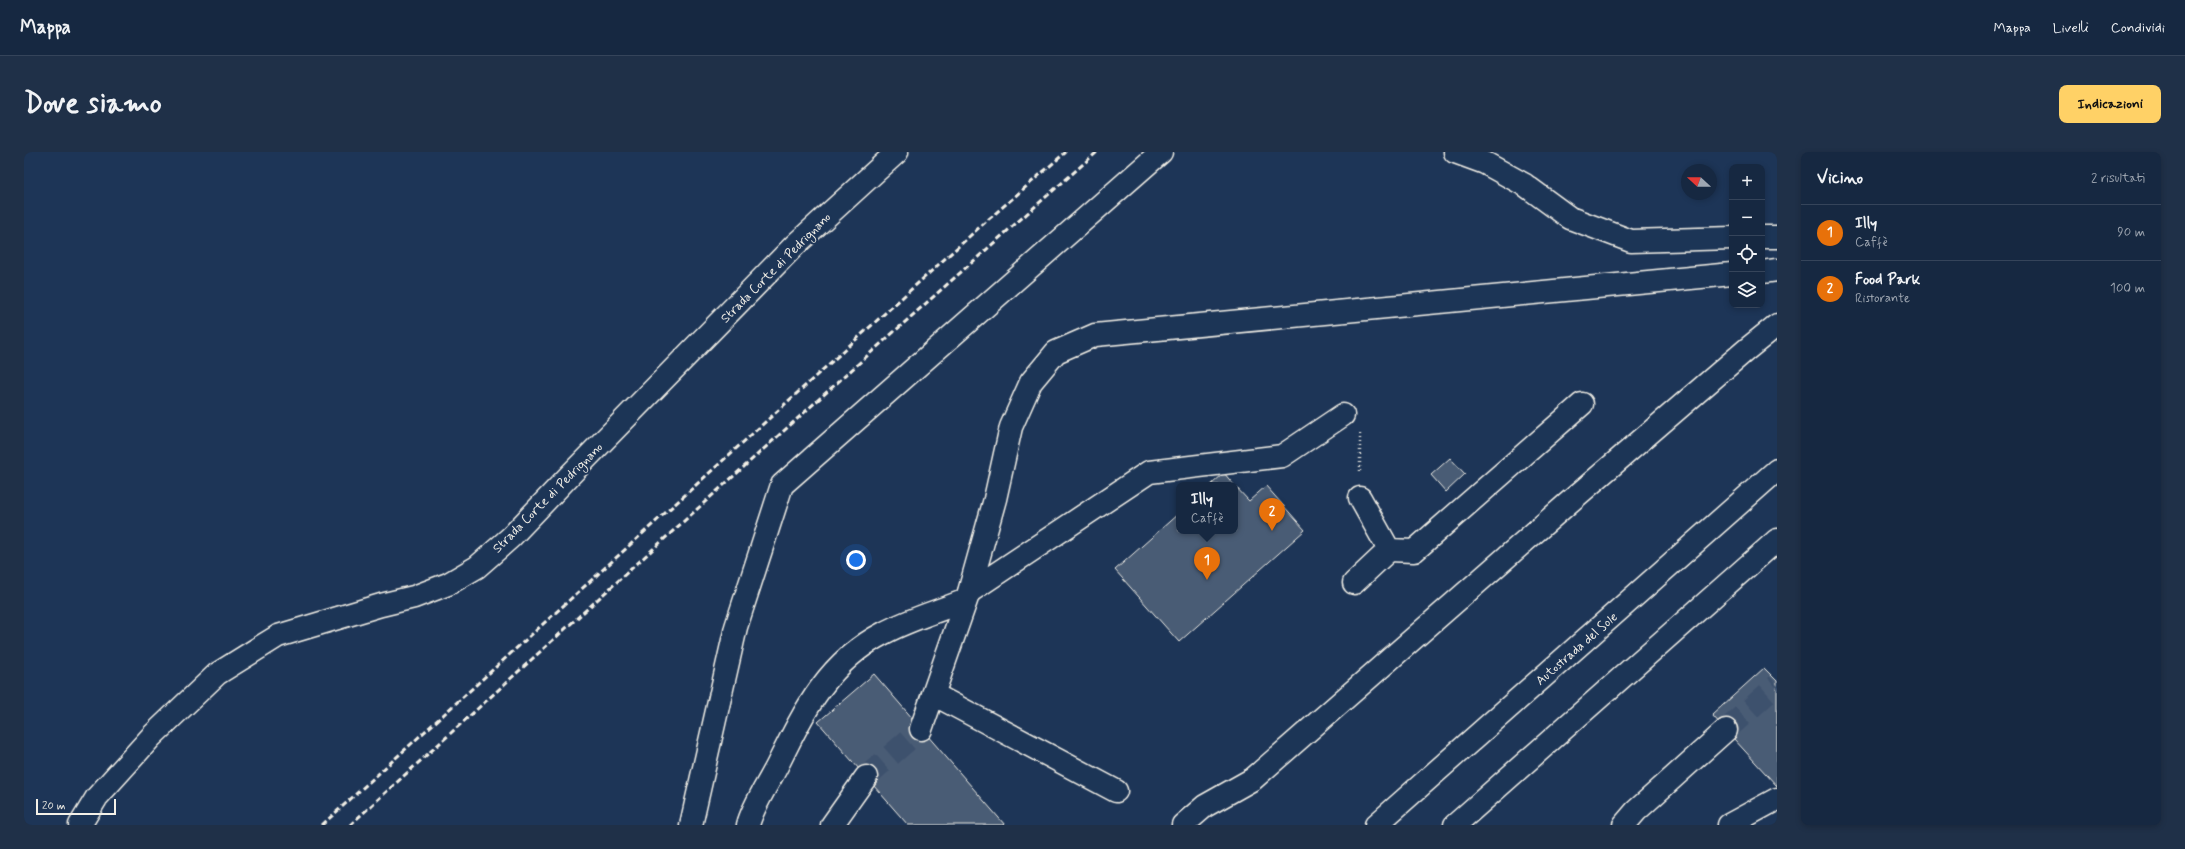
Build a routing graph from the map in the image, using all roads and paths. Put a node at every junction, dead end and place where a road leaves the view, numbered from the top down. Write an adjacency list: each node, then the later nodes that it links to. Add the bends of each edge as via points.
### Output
1 (896, 152): 26 (main road, Strada Corte di Pedrignano, via 795,245 511,538 477,567 448,584 414,597 278,636 217,674 152,736 112,780 97,797)
2 (1161, 152): 27 (main road, via 782,485 736,627)
3 (1461, 153): 6 (main road, via 1485,163 1524,186 1570,218 1631,241)
4 (1765, 237): 5 (main road)
5 (1777, 237)
6 (1729, 238)
7 (1777, 270): 8 (main road)
8 (1765, 272)
9 (1729, 274): 19 (main road, via 1095,335 1056,352 1031,382 1011,427 995,499)
10 (1777, 325): 30 (main road, via 1566,505 1253,779 1205,806)
11 (1582, 404): 17 (main road, via 1414,551)
12 (1343, 415): 19 (main road, via 1282,456 1149,472)
13 (1360, 430): 15 (path)
14 (1777, 470): 31 (main road, Autostrada del Sole)
15 (1360, 498): 17 (main road)
16 (1777, 540): 32 (main road)
17 (1389, 550): 18 (main road)
18 (1354, 583)
19 (968, 596): 20 (main road); 28 (main road, via 884,632 845,659 817,691)
20 (933, 694): 21 (main road); 24 (main road)
21 (922, 729)
22 (1726, 730): 33 (main road, via 1636,811)
23 (866, 777): 29 (main road)
24 (1116, 791)
25 (1777, 799): 34 (main road)
26 (80, 825)
27 (691, 825)
28 (748, 825)
29 (832, 825)
30 (1183, 825)
31 (1376, 825)
32 (1455, 825)
33 (1624, 825)
34 (1729, 825)

